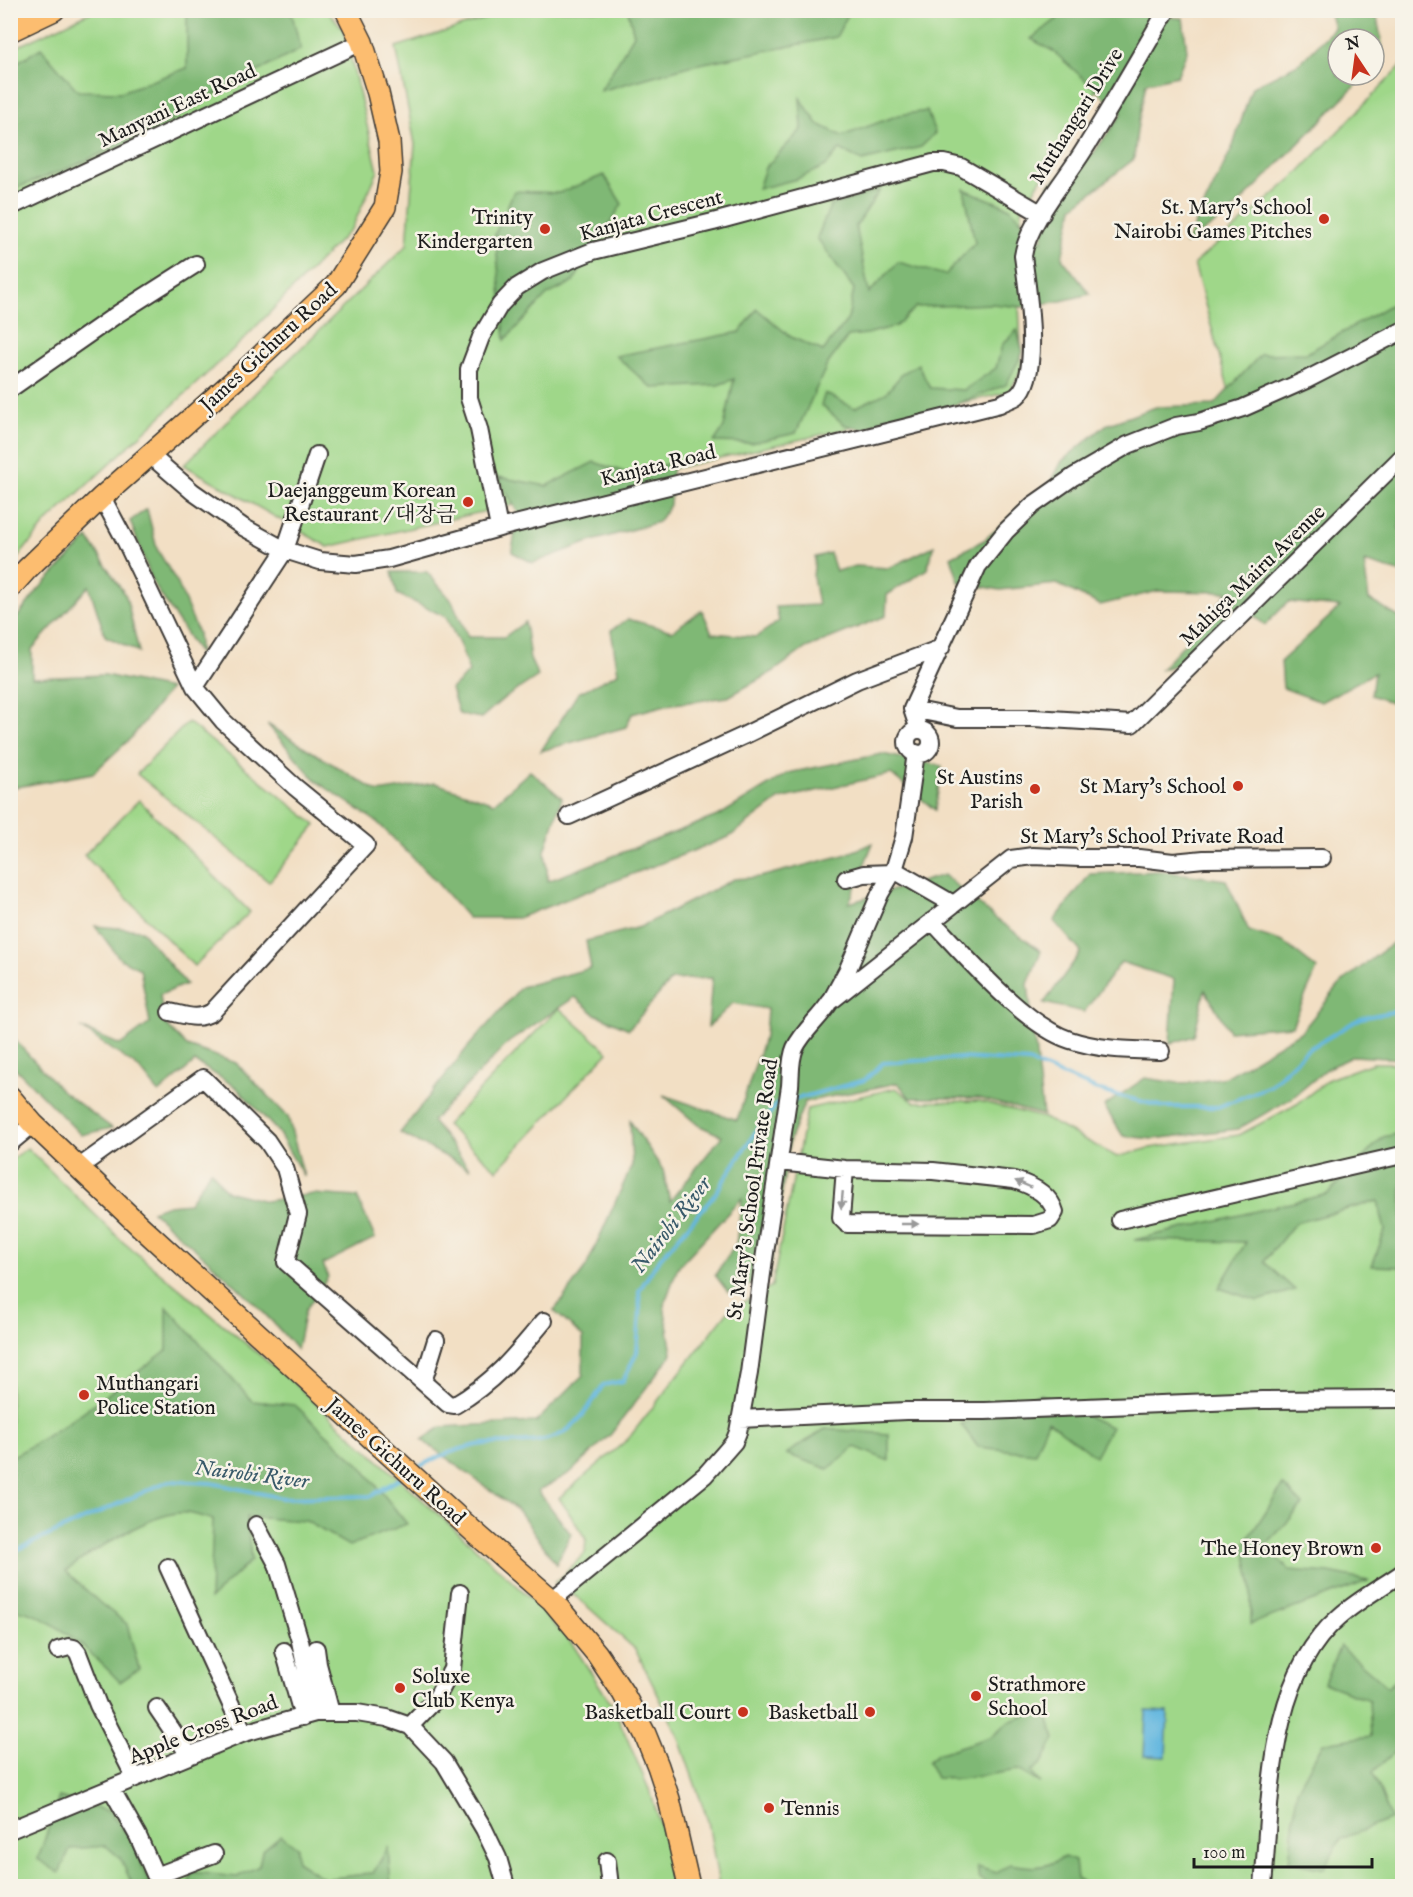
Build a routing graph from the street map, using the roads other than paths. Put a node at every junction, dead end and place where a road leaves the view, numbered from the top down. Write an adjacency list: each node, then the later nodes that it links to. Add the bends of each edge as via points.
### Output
1 (17, 10): 5 (highway)
2 (54, 10): 6 (main road)
3 (346, 10): 7 (main road, James Gichuru Road)
4 (1167, 10): 9 (street, Muthangari Drive)
5 (10, 14)
6 (10, 31)
7 (362, 42): 8 (street, Manyani East Road); 14 (main road, James Gichuru Road, via 389,141 391,172 385,207 336,285)
8 (10, 207)
9 (1042, 214): 17 (street, Kanjata Road, via 1024,249 1031,364 1018,395 1000,404); 17 (street, Kanjata Crescent, via 962,167 933,163 593,251 543,271 500,305 481,337 469,369 469,398)
10 (196, 264): 12 (street)
11 (1402, 331): 20 (street, via 1243,408 1176,426 1128,445 1073,477 1033,505 978,566)
12 (10, 389)
13 (317, 455): 18 (street)
14 (150, 456): 16 (main road, James Gichuru Road); 18 (street, Kanjata Road, via 243,527)
15 (1402, 458): 22 (street, Mahiga Mairu Avenue, via 1132,724 957,718)
16 (102, 498): 19 (main road, James Gichuru Road); 21 (street)
17 (499, 528): 18 (street, Kanjata Road, via 356,564 320,561)
18 (285, 550): 21 (street)
19 (10, 588)
20 (941, 648): 22 (street); 23 (street, via 857,680)
21 (195, 687): 30 (street, via 224,721 366,845 212,1012 198,1017)
22 (912, 709): 25 (street, via 919,730 928,734 931,743 926,752 916,753 905,828)
23 (569, 816)
24 (1322, 858): 27 (street, St Mary's School Private Road, via 1173,862 1022,856 999,867)
25 (893, 871): 26 (street); 27 (street); 29 (street)
26 (846, 879)
27 (953, 904): 28 (street, St Mary's School Private Road)
28 (932, 921): 29 (street, St Mary's School Private Road); 31 (street, via 1018,1008 1043,1026 1093,1046)
29 (830, 1002): 36 (street, St Mary's School Private Road, via 795,1049)
30 (170, 1012)
31 (1161, 1051)
32 (10, 1097): 33 (main road, James Gichuru Road)
33 (33, 1124): 34 (street); 37 (main road, James Gichuru Road)
34 (10, 1143)
35 (1402, 1155): 39 (street)
36 (779, 1162): 38 (street); 44 (street, St Mary's School Private Road)
37 (78, 1168): 42 (street, via 203,1078 267,1141 285,1168 298,1214 286,1262); 49 (main road, James Gichuru Road)
38 (845, 1168): 38 (street, one-way to 38, via 841,1218 847,1224 1034,1225 1050,1220 1055,1212 1050,1200 1014,1180 933,1171)
39 (1120, 1220)
40 (544, 1321): 42 (street, via 504,1369 455,1405 448,1404)
41 (436, 1340): 42 (street)
42 (423, 1382)
43 (1402, 1399): 44 (street)
44 (740, 1419): 49 (street, St Mary's School Private Road, via 734,1442 705,1475)
45 (256, 1525): 54 (street, via 277,1564)
46 (168, 1567): 56 (street)
47 (1402, 1573): 67 (street, via 1338,1617 1314,1645 1298,1674 1275,1748)
48 (460, 1593): 55 (street, via 452,1669 436,1699)
49 (552, 1600): 66 (main road, James Gichuru Road, via 597,1654 645,1734 669,1799)
50 (316, 1649): 54 (street)
51 (58, 1650): 58 (street, via 69,1647 78,1653 98,1705)
52 (284, 1651): 54 (street)
53 (157, 1708): 57 (street)
54 (316, 1714): 55 (street, Apple Cross Road, via 357,1713); 56 (street, Apple Cross Road)
55 (410, 1726): 64 (street, Apple Cross Road, via 444,1762 484,1829)
56 (244, 1733): 57 (street, Apple Cross Road)
57 (189, 1755): 58 (street, Apple Cross Road)
58 (135, 1778): 59 (street, Apple Cross Road)
59 (111, 1788): 60 (street, Apple Cross Road); 63 (street)
60 (10, 1830)
61 (214, 1854): 63 (street)
62 (607, 1861): 65 (street)
63 (158, 1881)
64 (506, 1887)
65 (610, 1887)
66 (689, 1887)
67 (1263, 1887)

